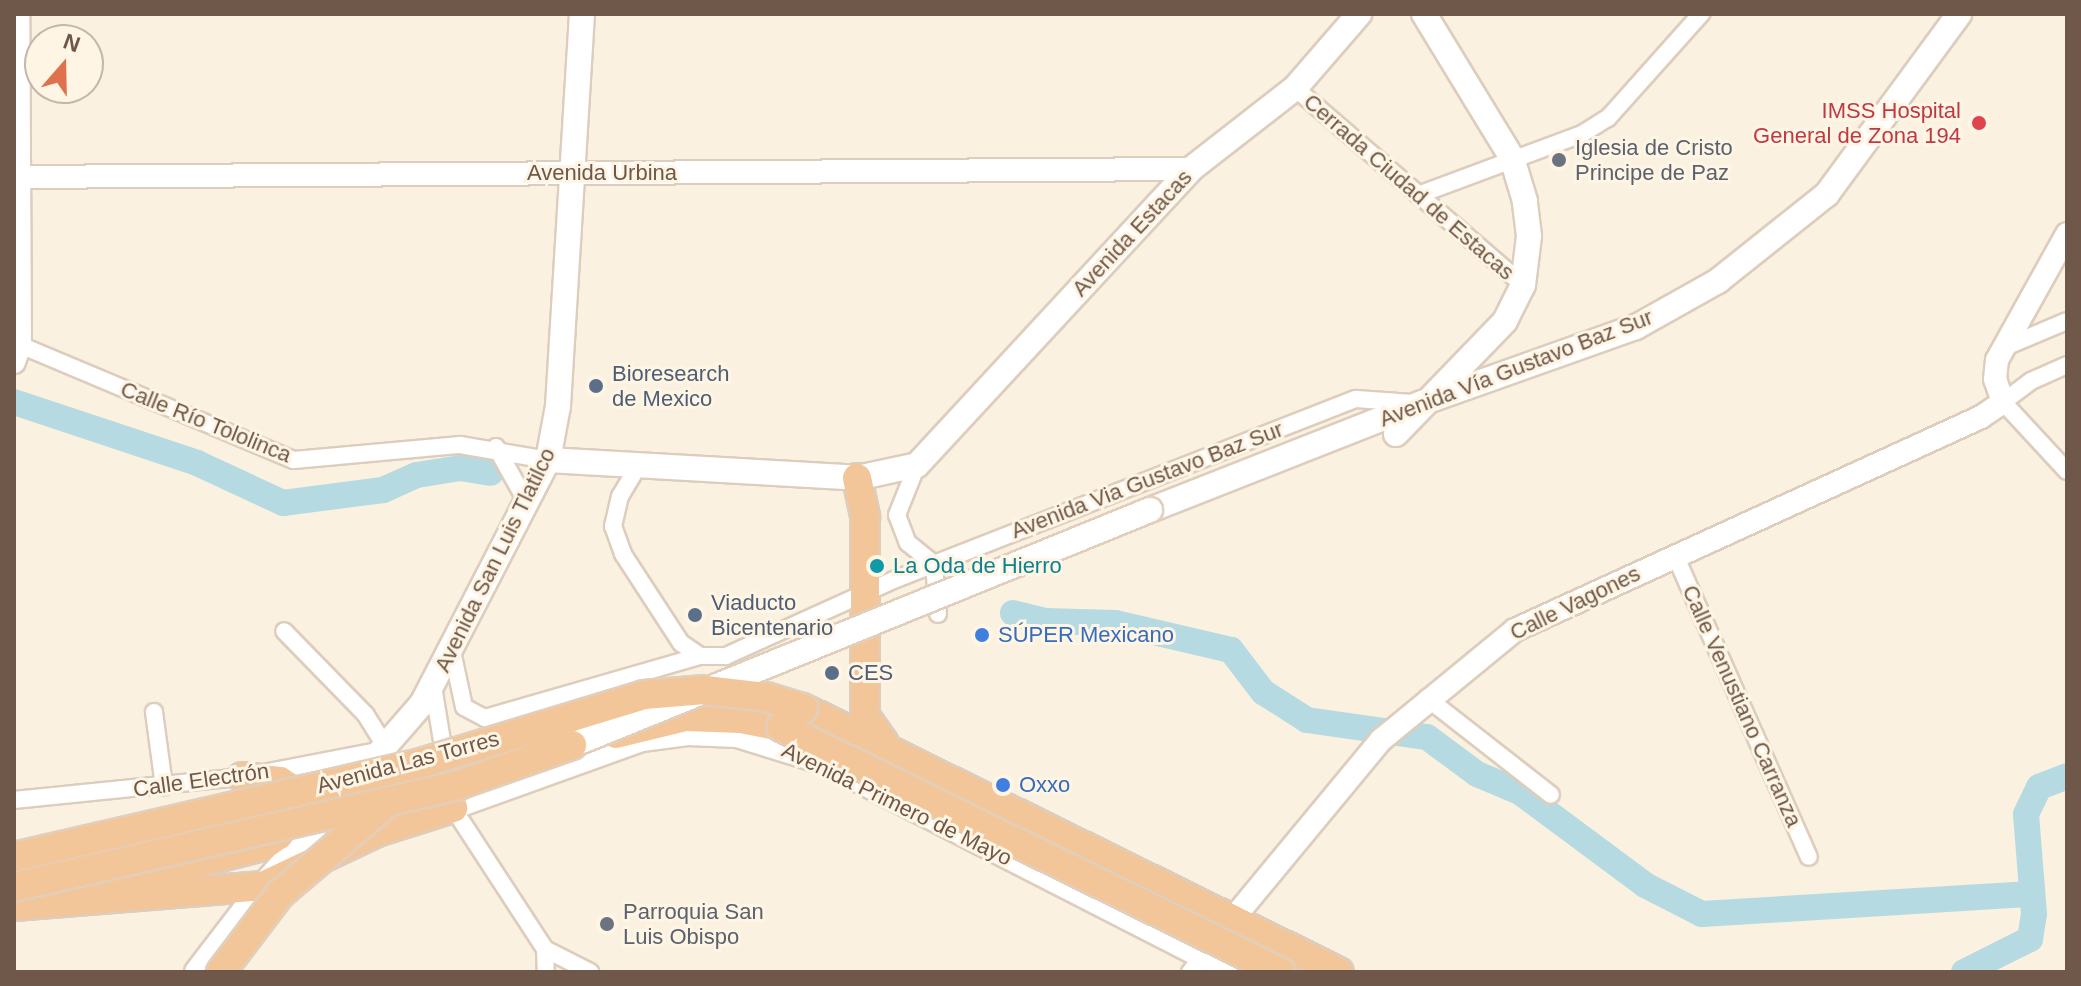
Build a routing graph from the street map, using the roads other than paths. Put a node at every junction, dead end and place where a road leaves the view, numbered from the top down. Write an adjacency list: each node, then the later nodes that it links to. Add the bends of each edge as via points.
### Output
1 (18, 14): 11 (street)
2 (582, 14): 10 (main road, Avenida San Luis Tlatilco)
3 (1359, 14): 7 (main road, Avenida Estacas)
4 (1424, 14): 8 (main road)
5 (1701, 14): 8 (street, via 1608,118 1582,134)
6 (1959, 14): 20 (main road, Avenida Vía Gustavo Baz Sur, via 1827,194 1781,236 1718,281 1636,327)
7 (1295, 88): 9 (main road, Avenida Estacas); 12 (street, Cerrada Ciudad de Estacas)
8 (1512, 158): 12 (street); 14 (main road, via 1528,224)
9 (1191, 169): 10 (street, Avenida Urbina); 24 (main road, Avenida Estacas)
10 (574, 173): 11 (street, Avenida Urbina); 23 (main road, Avenida San Luis Tlatilco, via 558,406)
11 (17, 176): 17 (street)
12 (1418, 195): 14 (street, Cerrada Ciudad de Estacas)
13 (2067, 234): 16 (street)
14 (1523, 285): 20 (main road, via 1505,321)
15 (2067, 321): 16 (street)
16 (2003, 348): 19 (street, via 1995,379)
17 (17, 353): 22 (street, Calle Río Tololinca, via 294,460 437,445)
18 (2067, 365): 19 (street, via 2031,381)
19 (2003, 402): 26 (street); 30 (street, Calle Vagones, via 1981,417)
20 (1422, 403): 21 (main road); 29 (main road, Avenida Vía Gustavo Baz Sur); 31 (street, Avenida Via Gustavo Baz Sur, via 1356,399)
21 (1396, 434)
22 (496, 447): 23 (street, Calle Río Tololinca); 28 (street)
23 (548, 460): 25 (main road, Calle Río Tololinca); 28 (main road, Avenida San Luis Tlatilco)
24 (917, 465): 27 (main road, Calle Río Tololinca); 31 (street, via 897,515 908,543)
25 (637, 468): 27 (main road, Calle Río Tololinca); 36 (street, via 620,496 613,526 623,554 681,643)
26 (2067, 471)
27 (857, 478): 32 (highway, via 865,517)
28 (526, 501): 35 (main road, Avenida San Luis Tlatilco)
29 (1150, 510): 42 (main road, Avenida Via Gustavo Baz Sur, bridge)
30 (1675, 555): 38 (street, Calle Vagones, via 1515,630); 52 (street, Calle Venustiano Carranza)
31 (934, 564): 32 (street, Avenida Via Gustavo Baz Sur); 33 (street)
32 (863, 597): 36 (street, Avenida Via Gustavo Baz Sur, via 726,656); 41 (highway, via 865,716)
33 (938, 614)
34 (284, 631): 43 (street, via 366,715)
35 (452, 651): 36 (street, Avenida Las Torres, via 464,707 485,718); 37 (main road, Avenida San Luis Tlatilco)
36 (700, 656)
37 (433, 685): 43 (main road, Avenida San Luis Tlatilco); 49 (street)
38 (1427, 698): 46 (street); 57 (street, Calle Vagones, via 1381,740)
39 (803, 708): 41 (highway, Avenida Primero de Mayo); 51 (highway, Avenida Las Torres, bridge, via 766,697 705,690 644,695 424,762)
40 (154, 712): 45 (street)
41 (884, 744): 50 (highway, Avenida Primero de Mayo)
42 (572, 745): 47 (highway, Avenida Las Torres, bridge, via 458,785); 65 (highway, Avenida Primero de Mayo, bridge, via 686,717 781,727)
43 (387, 749): 44 (street, Calle Electrón); 54 (main road, Avenida San Luis Tlatilco)
44 (242, 777): 45 (street, Calle Electrón); 53 (highway, via 280,781 291,788 291,819 263,846)
45 (164, 786): 48 (street, Calle Electrón)
46 (1551, 795)
47 (392, 799): 56 (highway, Avenida Las Torres, bridge); 61 (highway, bridge, via 280,894)
48 (14, 800)
49 (453, 808): 54 (highway, via 377,832); 55 (street, Avenida Primero de Mayo, via 642,740 688,734 737,736 821,762); 58 (street)
50 (1101, 853): 55 (street); 57 (highway, Avenida Primero de Mayo)
51 (14, 857)
52 (1809, 857)
53 (220, 859): 54 (highway, via 256,873); 56 (highway)
54 (263, 886): 56 (highway); 60 (main road, Avenida San Luis Tlatilco)
55 (1080, 894): 59 (street, Avenida Primero de Mayo)
56 (19, 899)
57 (1232, 920): 66 (highway, Avenida Primero de Mayo)
58 (545, 949): 62 (street); 63 (street)
59 (1196, 964): 64 (street, Avenida Primero de Mayo)
60 (197, 972)
61 (221, 972)
62 (546, 972)
63 (590, 972)
64 (1232, 972)
65 (1280, 972)
66 (1339, 972)

